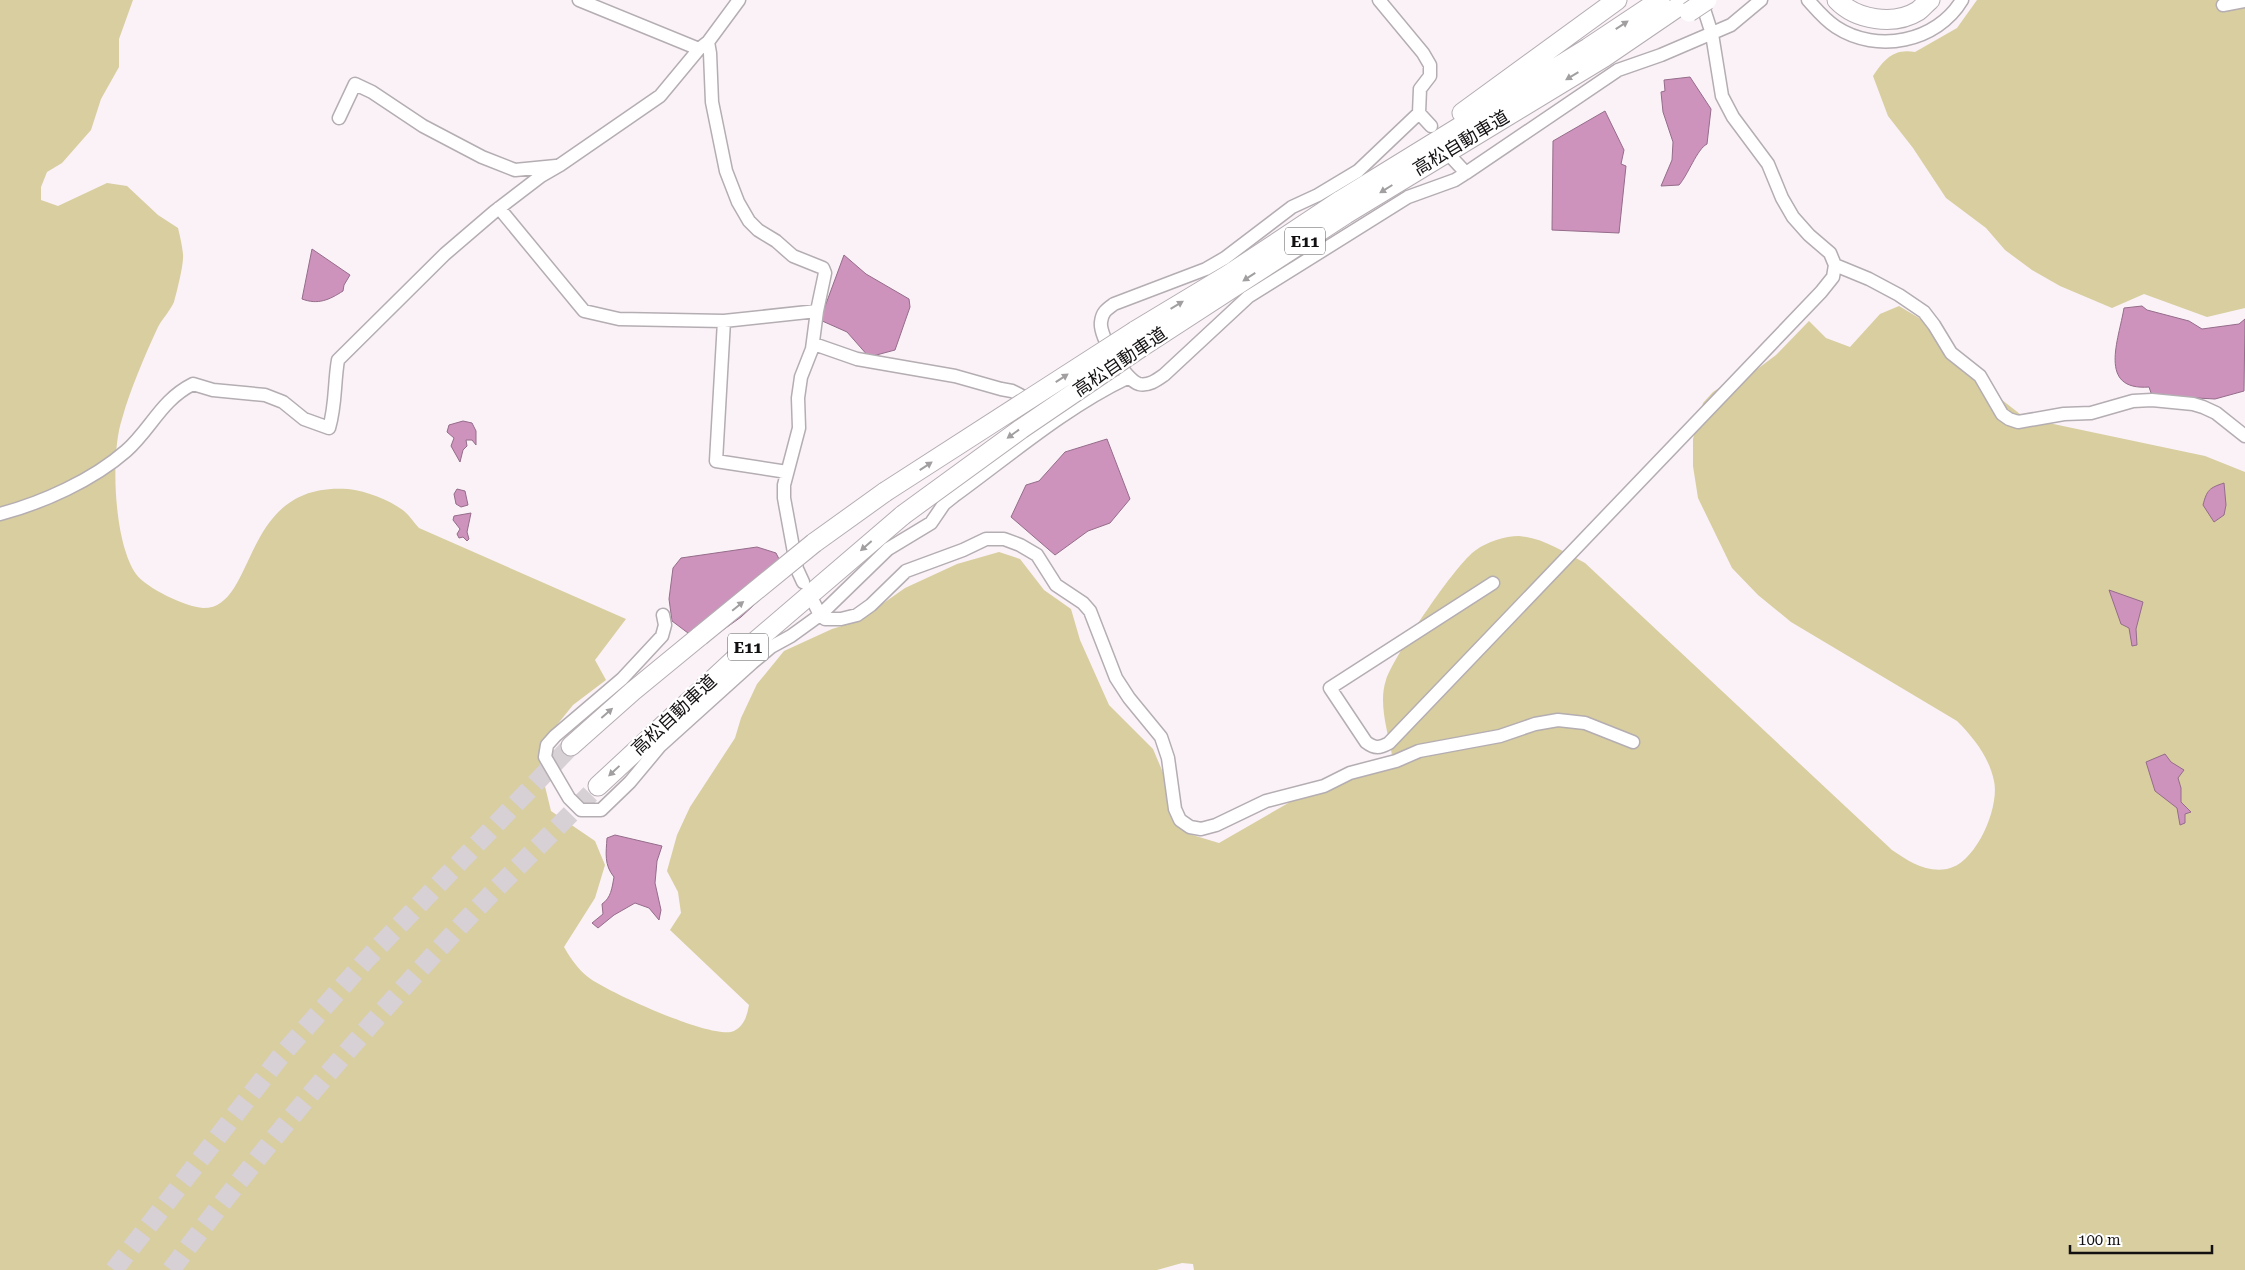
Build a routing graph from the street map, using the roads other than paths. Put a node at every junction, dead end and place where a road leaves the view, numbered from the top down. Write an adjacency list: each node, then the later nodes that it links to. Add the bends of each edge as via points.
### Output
1 (579, 0): 18 (street)
2 (739, 0): 18 (street)
3 (1379, 0): 20 (street, via 1430,65 1430,76 1420,89)
4 (1617, 0): 19 (highway)
5 (1660, 0): 19 (highway, 高松自動車道 / E11, one-way to 5)
6 (1707, 0): 15 (highway, 高松自動車道, bridge)
7 (1761, 0): 17 (street, via 1731,25)
8 (1808, 0): 13 (street, via 1835,27 1868,40 1895,42 1937,28)
9 (1837, 0): 12 (highway, via 1856,13 1878,19 1899,18 1918,11)
10 (1854, 0): 11 (highway, via 1883,10)
11 (1914, 0)
12 (1930, 0)
13 (1962, 0)
14 (2245, 1): 16 (street)
15 (1691, 3): 17 (street); 19 (highway, 高松自動車道 / E11, one-way to 19, via 1603,58)
16 (2223, 5)
17 (1712, 34): 26 (street, via 1618,70); 28 (street, via 1722,96 1733,117 1768,164 1793,217 1830,253)
18 (703, 46): 25 (street, via 660,96); 29 (street, via 710,53 712,102 726,171 735,195 749,221 758,230 792,256 823,268 825,273)
19 (1506, 98): 22 (highway); 22 (highway, 高松自動車道 / E11)
20 (1419, 113): 23 (street); 33 (street, via 1358,171 1284,212 1225,258 1114,304 1104,312 1100,323 1103,334)
21 (339, 118): 25 (street, via 355,84 423,126 482,157 516,170)
22 (1466, 125): 31 (highway, 高松自動車道 / E11, one-way to 22, via 1341,200); 31 (highway, 高松自動車道 / E11, one-way to 31, via 1346,214)
23 (1431, 126)
24 (1453, 159): 26 (street)
25 (560, 165): 27 (street)
26 (1466, 174): 33 (street, via 1408,197 1248,297 1153,383 1139,384)
27 (499, 208): 30 (street, via 584,310 619,319); 37 (street, via 446,254 338,360 335,411 329,428 304,419 283,402 265,395 213,390 193,384 178,392 127,450 112,461 77,483 25,507)
28 (1835, 265): 35 (street, via 1884,287 1924,312 1951,353 1980,376 2002,414 2010,419 2018,422 2152,400 2203,407); 39 (street, via 1833,277 1821,292 1389,743 1380,748 1372,747 1330,688)
29 (816, 311): 30 (street, via 787,320); 32 (street)
30 (724, 321): 36 (street, via 716,461)
31 (1138, 339): 43 (highway, 高松自動車道 / E11, one-way to 31, bridge, via 814,543 885,492); 44 (highway, 高松自動車道 / E11, one-way to 44, bridge, via 903,515 736,658)
32 (814, 344): 34 (street, via 857,359 955,376 1012,391 1020,396); 36 (street, via 801,377 798,398 800,428)
33 (1127, 378): 34 (street, via 1106,388)
34 (1044, 430): 40 (street, via 954,496 944,504 932,523 888,549)
35 (2245, 436)
36 (787, 472): 38 (street, via 784,498 797,569)
37 (0, 514)
38 (803, 582)
39 (1493, 583)
40 (817, 609): 41 (street, via 791,636 771,647 660,746 630,782 600,810 581,810 569,798 545,756 547,745 622,679 662,636 666,625); 42 (street, via 825,619 857,615 906,570 986,540 1004,539 1020,545 1037,555 1056,585 1090,611 1116,678 1161,737 1168,758 1175,808 1180,820 1190,828 1216,825 1266,801 1324,786 1350,773 1419,752 1500,736 1535,724 1558,720 1584,723)
41 (663, 616)
42 (1633, 742)
43 (571, 746)
44 (598, 786)

